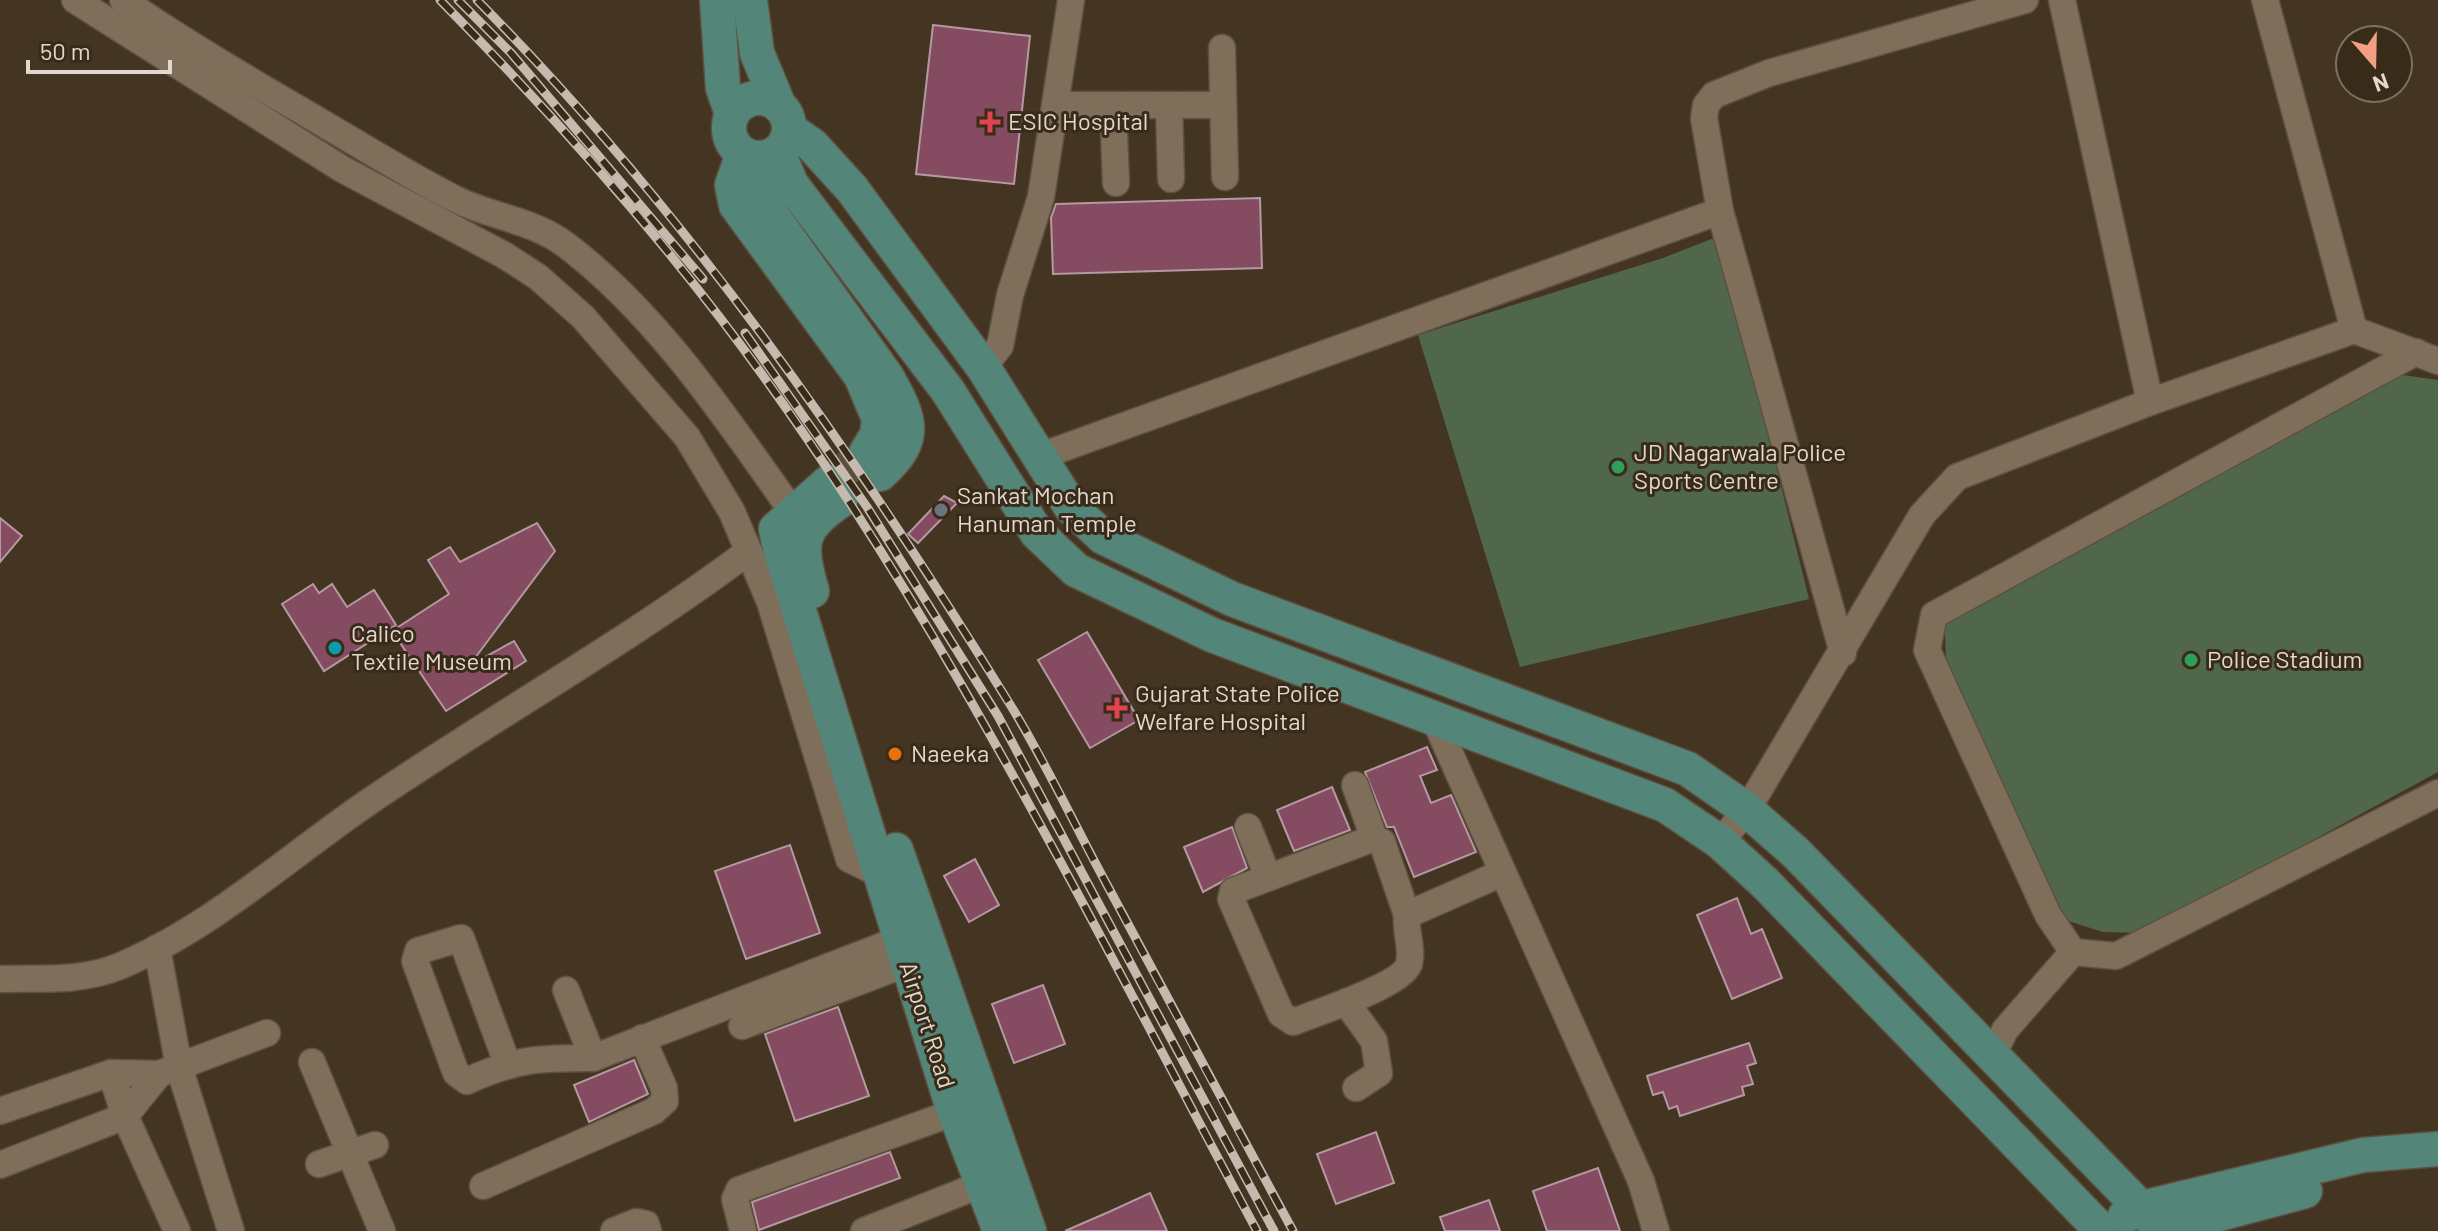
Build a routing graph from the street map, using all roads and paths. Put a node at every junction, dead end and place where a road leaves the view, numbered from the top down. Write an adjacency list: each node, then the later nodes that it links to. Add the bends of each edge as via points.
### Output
1 (75, 0): 21 (street, via 342,169)
2 (123, 0): 20 (street, via 456,199)
3 (717, 0): 14 (main road, via 723,88)
4 (750, 0): 15 (main road)
5 (1071, 0): 10 (street)
6 (2025, 0): 19 (street, via 1769,73 1714,95 1704,118)
7 (2062, 0): 25 (street)
8 (2265, 0): 22 (street)
9 (1222, 48): 13 (street)
10 (1058, 105): 11 (street); 24 (street, via 1041,197 1000,346)
11 (1113, 105): 12 (street); 18 (street)
12 (1169, 105): 13 (street); 17 (street)
13 (1223, 105): 16 (street)
14 (732, 114): 15 (main road, via 729,132); 15 (main road, via 753,99 771,101)
15 (770, 140): 24 (main road, via 812,145 852,189); 27 (main road, via 763,192 771,214 901,403 908,441 902,455); 31 (main road, via 791,184 948,391 1037,533 1076,570 1212,635)
16 (1225, 177)
17 (1171, 179)
18 (1116, 183)
19 (1720, 211): 26 (street); 30 (street)
20 (522, 223): 21 (street); 28 (street, via 564,244 625,299 725,416)
21 (504, 255): 29 (street, via 583,317 687,437)
22 (2354, 330): 23 (street); 25 (street)
23 (2427, 356): 45 (street, via 1934,615 1927,650 1944,692 2048,915)
24 (983, 367): 26 (main road)
25 (2150, 402): 30 (street, via 1957,477 1922,515)
26 (1041, 456): 34 (main road, via 1071,507 1103,537 1232,599 1688,769)
27 (873, 464)
28 (792, 511): 35 (main road, via 776,529 780,549); 35 (main road, via 835,491 803,537 805,569)
29 (749, 551): 39 (street, via 770,602 849,859); 43 (street, via 372,799 216,912)
30 (1843, 653): 34 (street)
31 (1434, 718): 38 (main road, via 1665,805); 40 (street)
32 (1355, 785): 37 (street)
33 (2438, 793): 45 (street, via 2116,956)
34 (1747, 810): 38 (street); 52 (main road, via 1796,853)
35 (875, 816): 39 (main road, Airport Road)
36 (1248, 827): 41 (street)
37 (1374, 838): 41 (street); 42 (street, via 1382,842)
38 (1720, 842): 72 (main road)
39 (890, 870): 44 (main road, Airport Road); 81 (main road, Airport Road)
40 (1502, 873): 42 (street); 82 (street, via 1634,1166)
41 (1268, 877): 48 (street, via 1239,887 1231,899 1281,1014 1293,1022)
42 (1407, 915): 48 (street, via 1408,966)
43 (157, 948): 46 (street, via 118,967 73,978); 56 (street)
44 (904, 951): 49 (street); 51 (street); 59 (main road, Airport Road)
45 (2073, 952): 52 (street, via 2012,1020)
46 (0, 979)
47 (566, 990): 53 (street)
48 (1346, 1002): 58 (street, via 1374,1041 1379,1073)
49 (742, 1026)
50 (267, 1033): 56 (street)
51 (642, 1038): 53 (street); 70 (street, via 665,1101 654,1111)
52 (1992, 1056): 71 (main road)
53 (593, 1058): 55 (street)
54 (312, 1062): 65 (street)
55 (507, 1063): 55 (street, via 467,1081 460,1079 415,961 418,951 461,938)
56 (169, 1070): 57 (street); 61 (street); 74 (street)
57 (111, 1073): 60 (street); 61 (street)
58 (1356, 1088)
59 (953, 1106): 64 (street); 69 (main road, Airport Road); 78 (street, via 739,1190 735,1199)
60 (0, 1111)
61 (125, 1116): 67 (street); 73 (street)
62 (375, 1145): 65 (street)
63 (2438, 1149): 71 (main road, via 2363,1155)
64 (810, 1152)
65 (350, 1154): 66 (street); 75 (street)
66 (319, 1164)
67 (0, 1165)
68 (2438, 1169): 71 (main road, via 2366,1176)
69 (982, 1184): 79 (street); 80 (main road, Airport Road)
70 (483, 1186)
71 (2155, 1225): 72 (main road)
72 (2099, 1230)
73 (177, 1231)
74 (231, 1231)
75 (382, 1231)
76 (614, 1231): 77 (street, via 636,1222 646,1224)
77 (648, 1231)
78 (743, 1231)
79 (864, 1231)
80 (1000, 1231)
81 (1029, 1231)
82 (1656, 1231)

